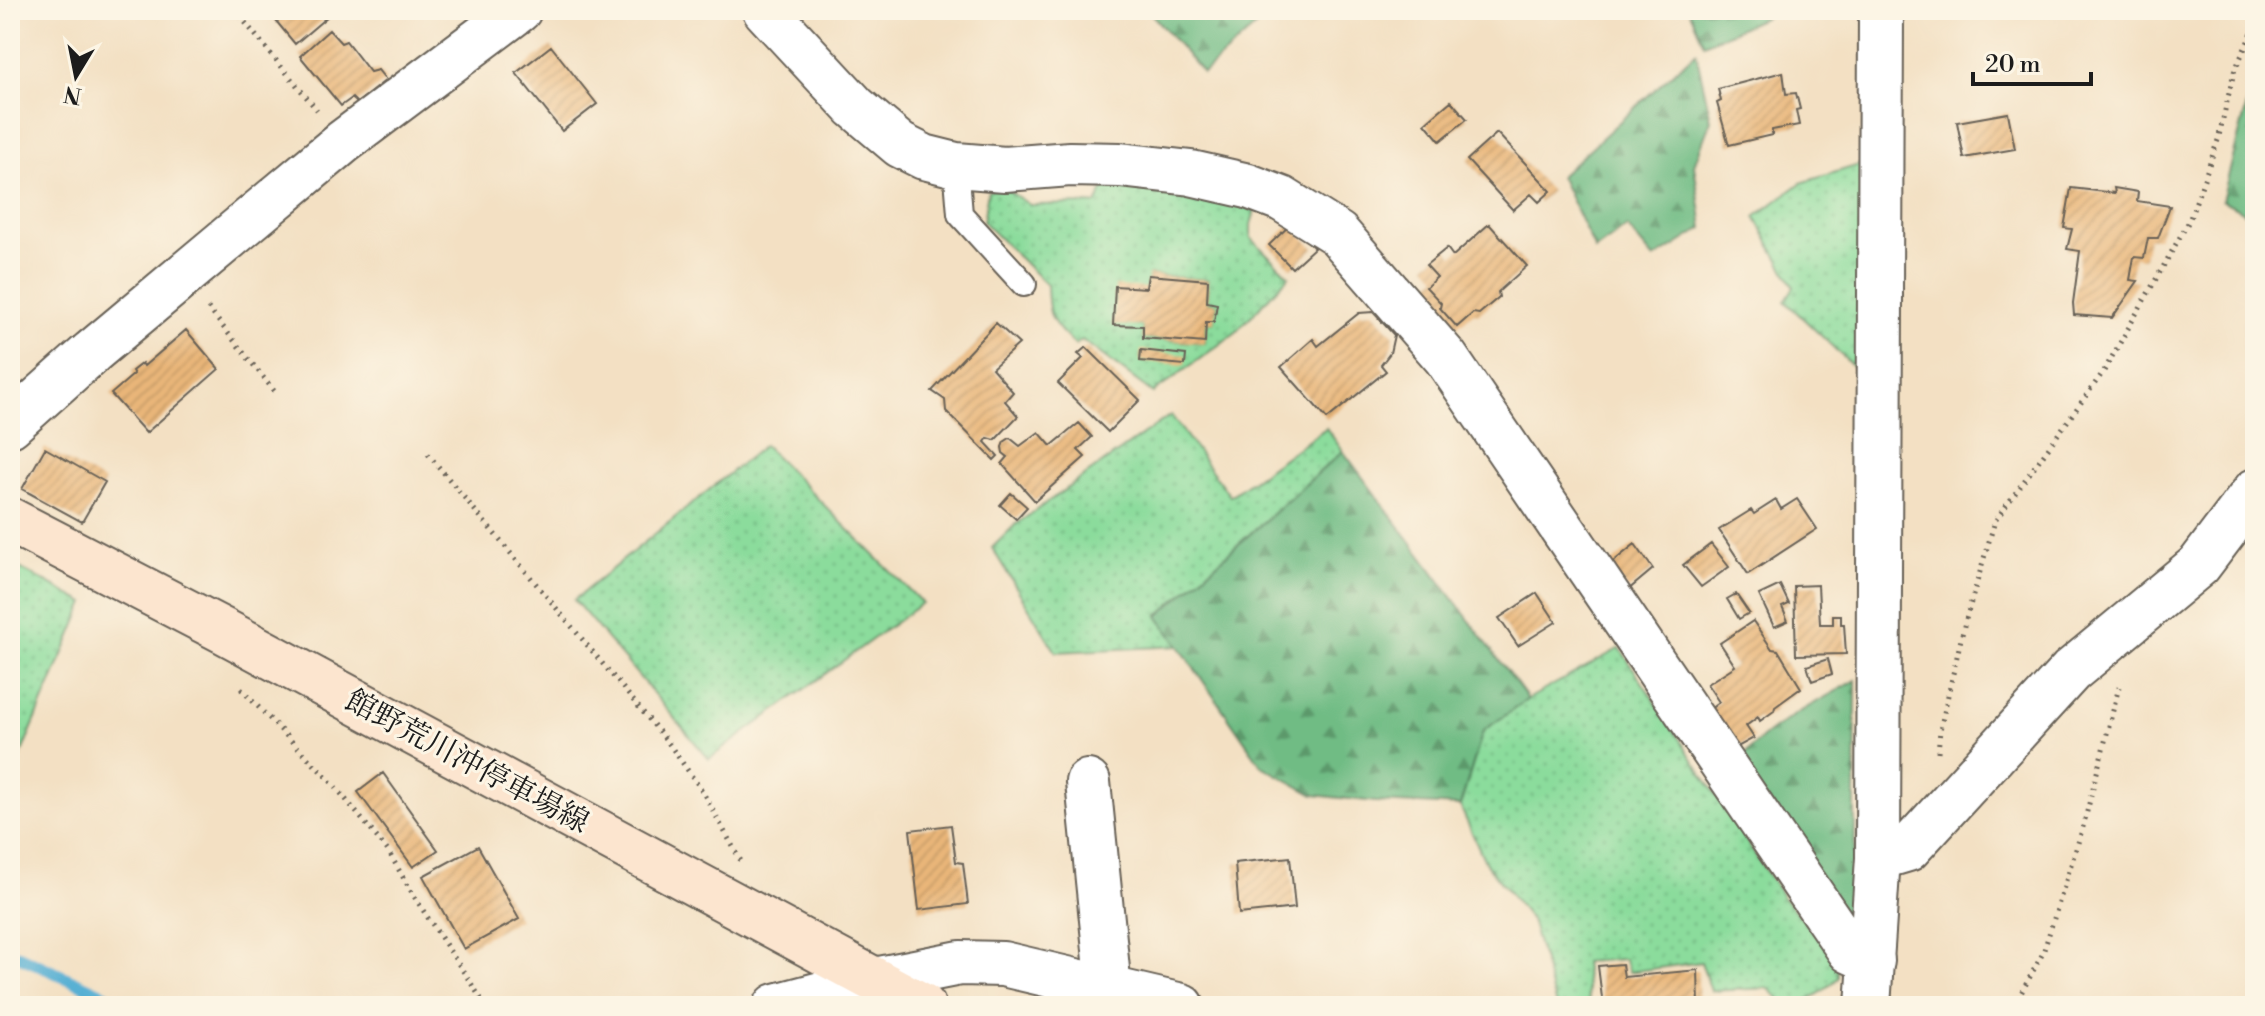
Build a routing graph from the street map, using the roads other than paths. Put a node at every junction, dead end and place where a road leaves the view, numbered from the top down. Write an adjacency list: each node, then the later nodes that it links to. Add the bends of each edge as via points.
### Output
1 (519, 10): 6 (street, via 343,142)
2 (765, 10): 4 (street, via 855,107 900,145)
3 (1881, 10): 10 (street)
4 (956, 165): 5 (lane, via 960,214); 11 (street, via 1120,165 1191,173 1282,199 1338,234 1446,358 1850,951)
5 (1024, 284)
6 (10, 425)
7 (2255, 491): 10 (street, via 2199,565 2071,671 1908,849)
8 (10, 520): 12 (main road, 館野荒川沖停車場線)
9 (1088, 782): 13 (street)
10 (1878, 858): 11 (street)
11 (1872, 961): 17 (street)
12 (874, 980): 13 (street, via 960,963 1003,964); 14 (street); 15 (main road, 館野荒川沖停車場線)
13 (1109, 989): 16 (street)
14 (776, 1006)
15 (923, 1006)
16 (1182, 1006)
17 (1868, 1006)

